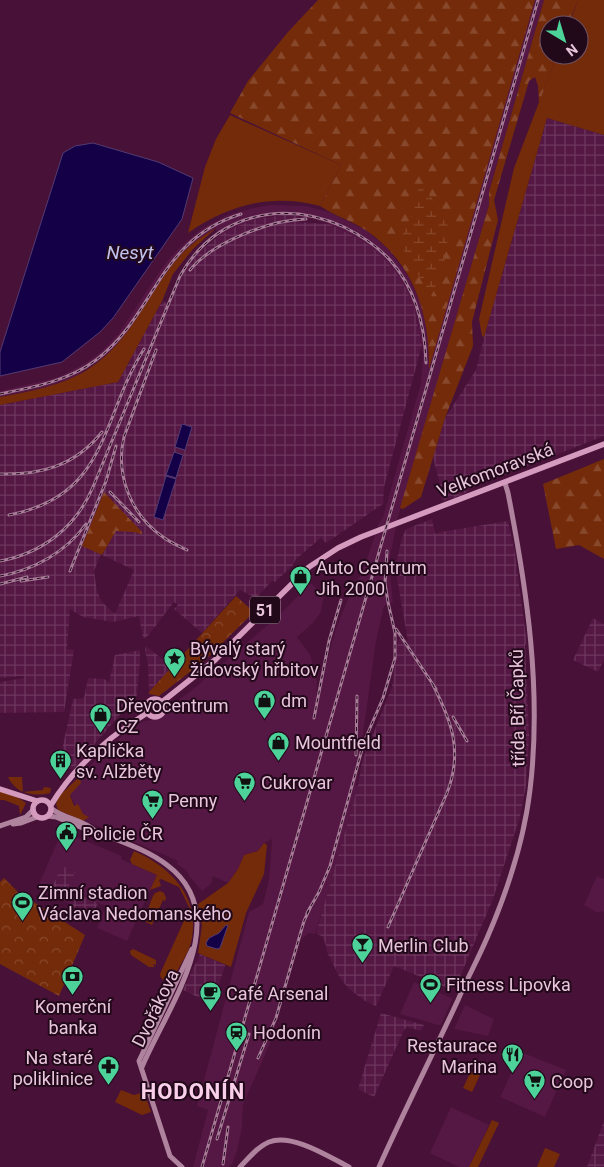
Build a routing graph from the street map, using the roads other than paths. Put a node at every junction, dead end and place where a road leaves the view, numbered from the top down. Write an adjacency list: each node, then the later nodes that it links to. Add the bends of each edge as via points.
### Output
1 (604, 444): 2 (main road, Velkomoravská / 51)
2 (505, 483): 3 (main road, Velkomoravská / 51, via 338,548 310,567 215,660); 19 (street, třída Bří Čapků, via 520,560 531,652 534,741 530,791 520,839 487,939)
3 (162, 702): 4 (main road, 51, via 157,699 150,701 146,705); 4 (main road, 51, via 164,709 160,716)
4 (147, 713): 5 (main road, 51, via 109,740)
5 (67, 784): 8 (main road, 51); 10 (main road, 51)
6 (0, 789): 7 (main road, 51)
7 (22, 796): 9 (main road, 51); 11 (main road, 51)
8 (45, 800): 9 (main road, 51); 10 (main road)
9 (37, 801): 11 (main road)
10 (52, 807): 12 (main road, 51); 15 (street, Dvořákova)
11 (33, 809): 13 (main road, 51); 14 (street, via 26,817)
12 (48, 816): 13 (main road); 15 (street, Dvořákova)
13 (37, 817): 14 (street)
14 (3, 825)
15 (95, 831): 16 (street, Dvořákova, via 155,857 178,875 195,907 197,932 193,959 142,1067 165,1141 172,1158)
16 (182, 1167)
17 (240, 1167): 18 (street, via 261,1146 280,1140 299,1144)
18 (349, 1167)
19 (379, 1167)

